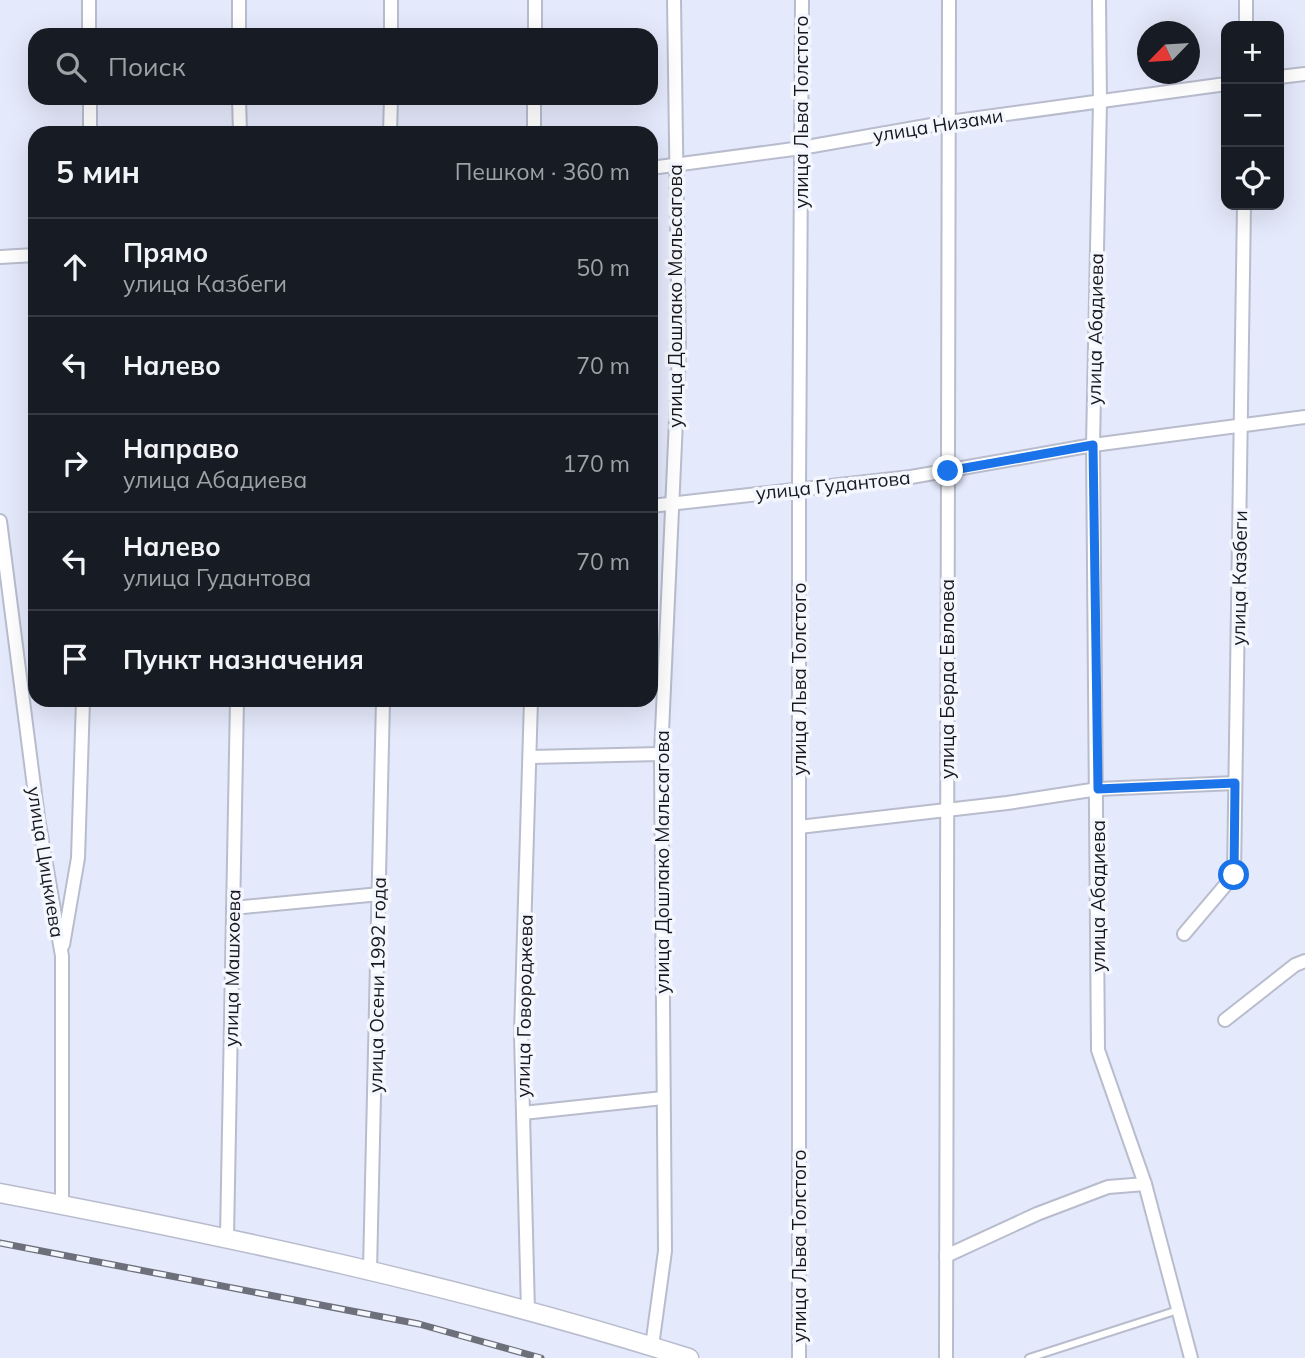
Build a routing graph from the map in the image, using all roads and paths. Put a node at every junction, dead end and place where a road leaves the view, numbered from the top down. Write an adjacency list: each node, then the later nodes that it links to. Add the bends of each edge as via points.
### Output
1 (89, 0): 11 (street)
2 (239, 0): 12 (street)
3 (391, 0): 13 (street)
4 (535, 0): 14 (street)
5 (674, 0): 29 (street, улица Дошлако Мальсагова)
6 (802, 0): 28 (street, улица Льва Толстого)
7 (949, 0): 23 (street, улица Берда Евлоева)
8 (1099, 0): 18 (street, улица Абадиева)
9 (1246, 0): 10 (street)
10 (1246, 21)
11 (89, 28)
12 (239, 28)
13 (391, 28)
14 (535, 28)
15 (1305, 74): 16 (street)
16 (1284, 76)
17 (1221, 85): 18 (street, улица Низами)
18 (1100, 102): 23 (street, улица Низами); 36 (street, улица Абадиева)
19 (90, 105): 24 (street)
20 (239, 105): 25 (street)
21 (391, 105): 26 (street)
22 (534, 105): 27 (street)
23 (949, 122): 28 (street, улица Низами); 37 (street, улица Берда Евлоева)
24 (90, 126)
25 (240, 126)
26 (390, 126)
27 (534, 126)
28 (801, 148): 29 (street, улица Низами); 38 (street, улица Льва Толстого)
29 (676, 167): 30 (street, улица Низами); 39 (street, улица Дошлако Мальсагова, via 679,354)
30 (658, 168)
31 (1244, 210): 35 (street, улица Казбеги)
32 (28, 255): 33 (street)
33 (0, 257)
34 (1305, 417): 35 (street, улица Гудантова)
35 (1242, 425): 36 (street, улица Гудантова); 48 (street, улица Казбеги)
36 (1093, 445): 37 (street, улица Гудантова); 49 (street, улица Абадиева)
37 (948, 471): 38 (street, улица Гудантова); 50 (street, улица Берда Евлоева)
38 (799, 490): 39 (street, улица Гудантова); 51 (street, улица Льва Толстого)
39 (671, 503): 40 (street, улица Гудантова); 46 (street, улица Дошлако Мальсагова)
40 (658, 505)
41 (0, 521): 55 (street, улица Цицкиева, via 38,818)
42 (83, 707): 55 (street, via 78,858)
43 (237, 707): 53 (street, улица Машхоева)
44 (383, 707): 52 (street, улица Осени 1992 года)
45 (531, 707): 47 (street, улица Говороджева)
46 (661, 754): 47 (street); 58 (street, улица Дошлако Мальсагова)
47 (530, 757): 59 (street, улица Говороджева, via 521,1034)
48 (1235, 783): 49 (street); 54 (street, улица Казбеги, via 1234,875)
49 (1098, 789): 50 (street); 60 (street, улица Абадиева, via 1098,1050)
50 (947, 811): 51 (street); 64 (street, улица Берда Евлоева)
51 (799, 827): 70 (street, улица Льва Толстого)
52 (380, 894): 53 (street); 65 (street, улица Осени 1992 года)
53 (233, 908): 63 (street, улица Машхоева)
54 (1184, 934)
55 (62, 956): 62 (street, улица Цицкиева)
56 (1305, 961): 57 (street)
57 (1225, 1020)
58 (663, 1098): 59 (street); 68 (street, улица Дошлако Мальсагова, via 665,1251)
59 (523, 1113): 67 (street, улица Говороджева)
60 (1145, 1184): 64 (street, via 1108,1187); 66 (street, улица Абадиева)
61 (0, 1193): 62 (street)
62 (62, 1205): 63 (street)
63 (227, 1237): 65 (street)
64 (946, 1256): 71 (street, улица Берда Евлоева)
65 (370, 1270): 67 (street)
66 (1178, 1310): 72 (lane); 73 (street, улица Абадиева)
67 (528, 1312): 68 (street)
68 (652, 1346): 69 (street)
69 (689, 1358)
70 (799, 1358)
71 (946, 1358)
72 (1029, 1358)
73 (1191, 1358)

